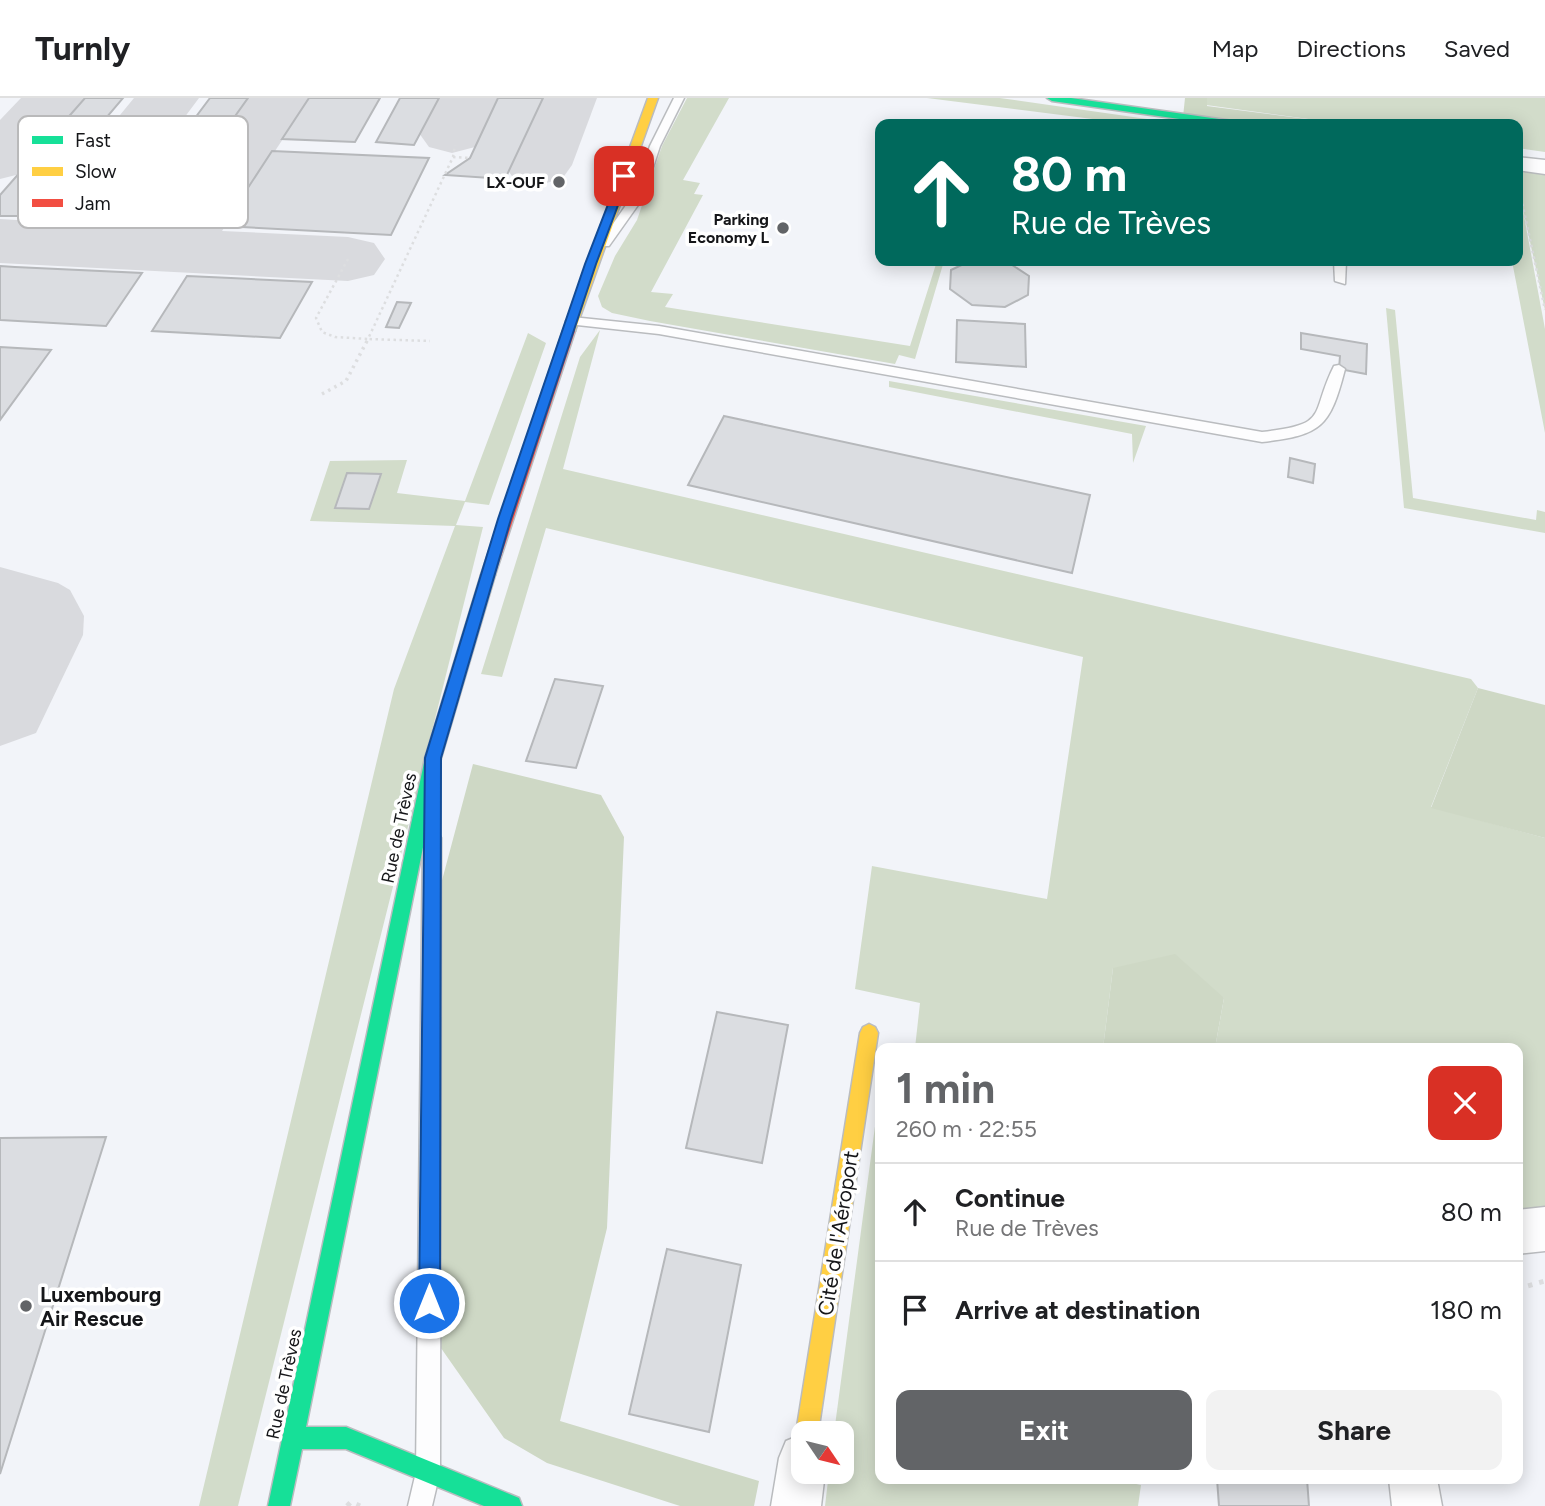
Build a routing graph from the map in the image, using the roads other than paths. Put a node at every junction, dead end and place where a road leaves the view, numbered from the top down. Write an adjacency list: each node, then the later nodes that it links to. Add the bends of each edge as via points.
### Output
1 (653, 98): 7 (main road, Rue de Trèves)
2 (680, 98): 7 (lane, via 655,146 637,198)
3 (1052, 98): 4 (main road)
4 (1198, 119)
5 (1523, 164): 6 (street)
6 (1545, 167)
7 (591, 264): 10 (main road, Rue de Trèves)
8 (1340, 266): 9 (lane)
9 (1340, 281)
10 (572, 321): 11 (lane, via 659,330 1262,437 1303,433 1328,410); 12 (main road, Rue de Trèves, via 505,519)
11 (1339, 369)
12 (433, 758): 17 (main road, Rue de Trèves); 18 (lane)
13 (869, 1033): 16 (main road, Cité de l'Aéroport)
14 (1545, 1229): 15 (street)
15 (1523, 1231)
16 (809, 1421)
17 (293, 1438): 18 (main road, via 346,1438); 21 (main road, Rue de Trèves)
18 (428, 1472): 22 (lane); 23 (main road)
19 (799, 1484): 24 (street)
20 (1414, 1484): 25 (street)
21 (278, 1506)
22 (420, 1506)
23 (511, 1506)
24 (796, 1506)
25 (1417, 1506)

